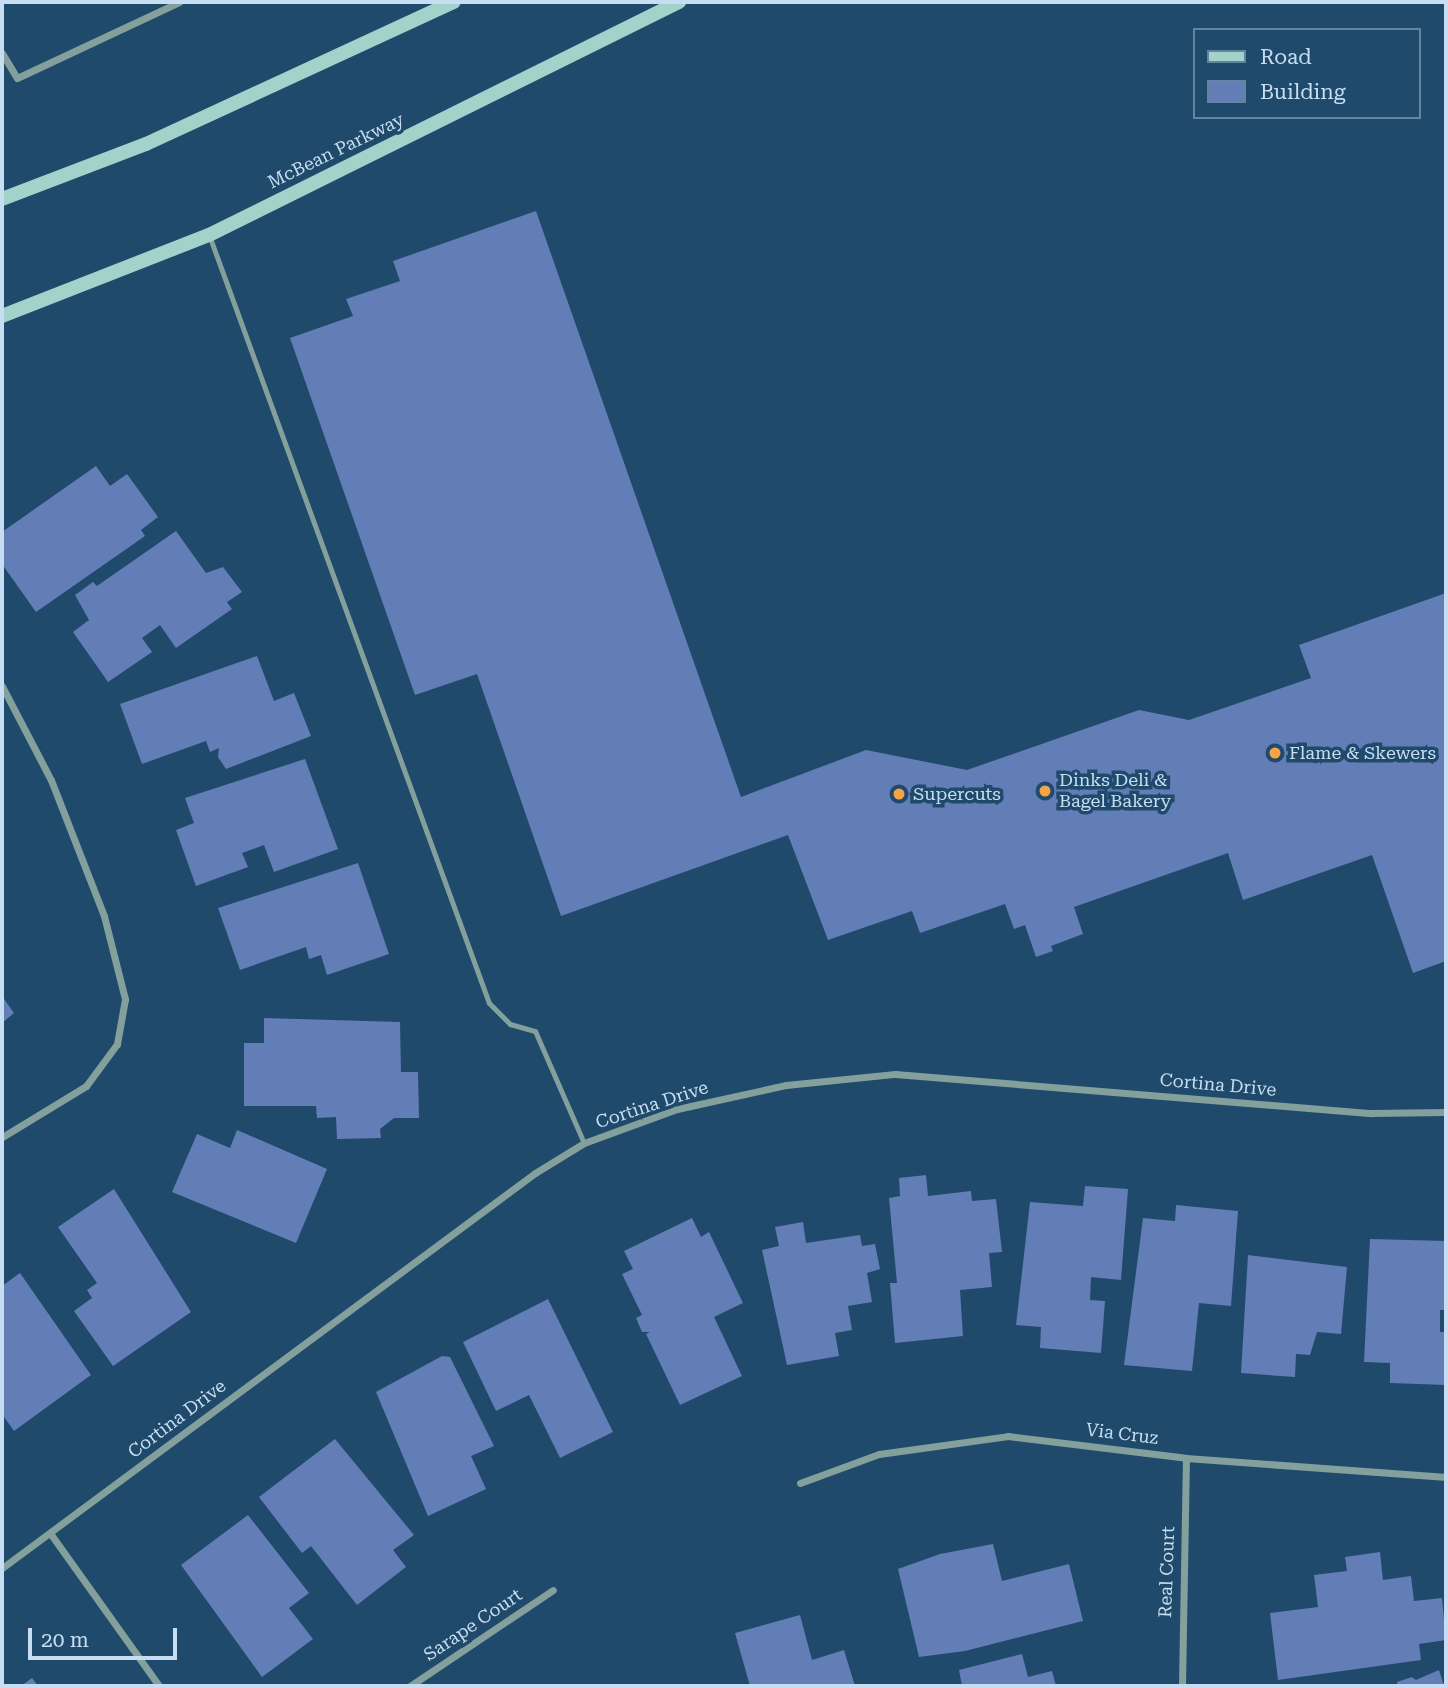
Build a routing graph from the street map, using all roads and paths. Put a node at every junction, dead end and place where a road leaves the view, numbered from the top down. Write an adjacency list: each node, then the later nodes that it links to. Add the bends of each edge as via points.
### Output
1 (179, 2): 4 (street, via 17,78)
2 (454, 2): 5 (main road, via 146,144)
3 (679, 2): 6 (main road, McBean Parkway)
4 (2, 53)
5 (2, 199)
6 (209, 235): 7 (main road, McBean Parkway); 11 (lane, via 489,1003 510,1024 535,1031)
7 (2, 316)
8 (2, 686): 10 (street, via 51,780 104,916 125,999 117,1044 86,1086)
9 (1446, 1112): 11 (street, Cortina Drive, via 1371,1113 895,1074 772,1088 677,1110)
10 (2, 1137)
11 (584, 1143): 15 (street, Cortina Drive, via 535,1173)
12 (1186, 1458): 13 (street, Via Cruz); 14 (street, Via Cruz, via 1008,1436 879,1454); 20 (street, Real Court)
13 (1446, 1477)
14 (800, 1483)
15 (50, 1533): 16 (street, Cortina Drive); 18 (street)
16 (2, 1568)
17 (553, 1590): 19 (street, Sarape Court)
18 (159, 1686)
19 (410, 1686)
20 (1182, 1686)

